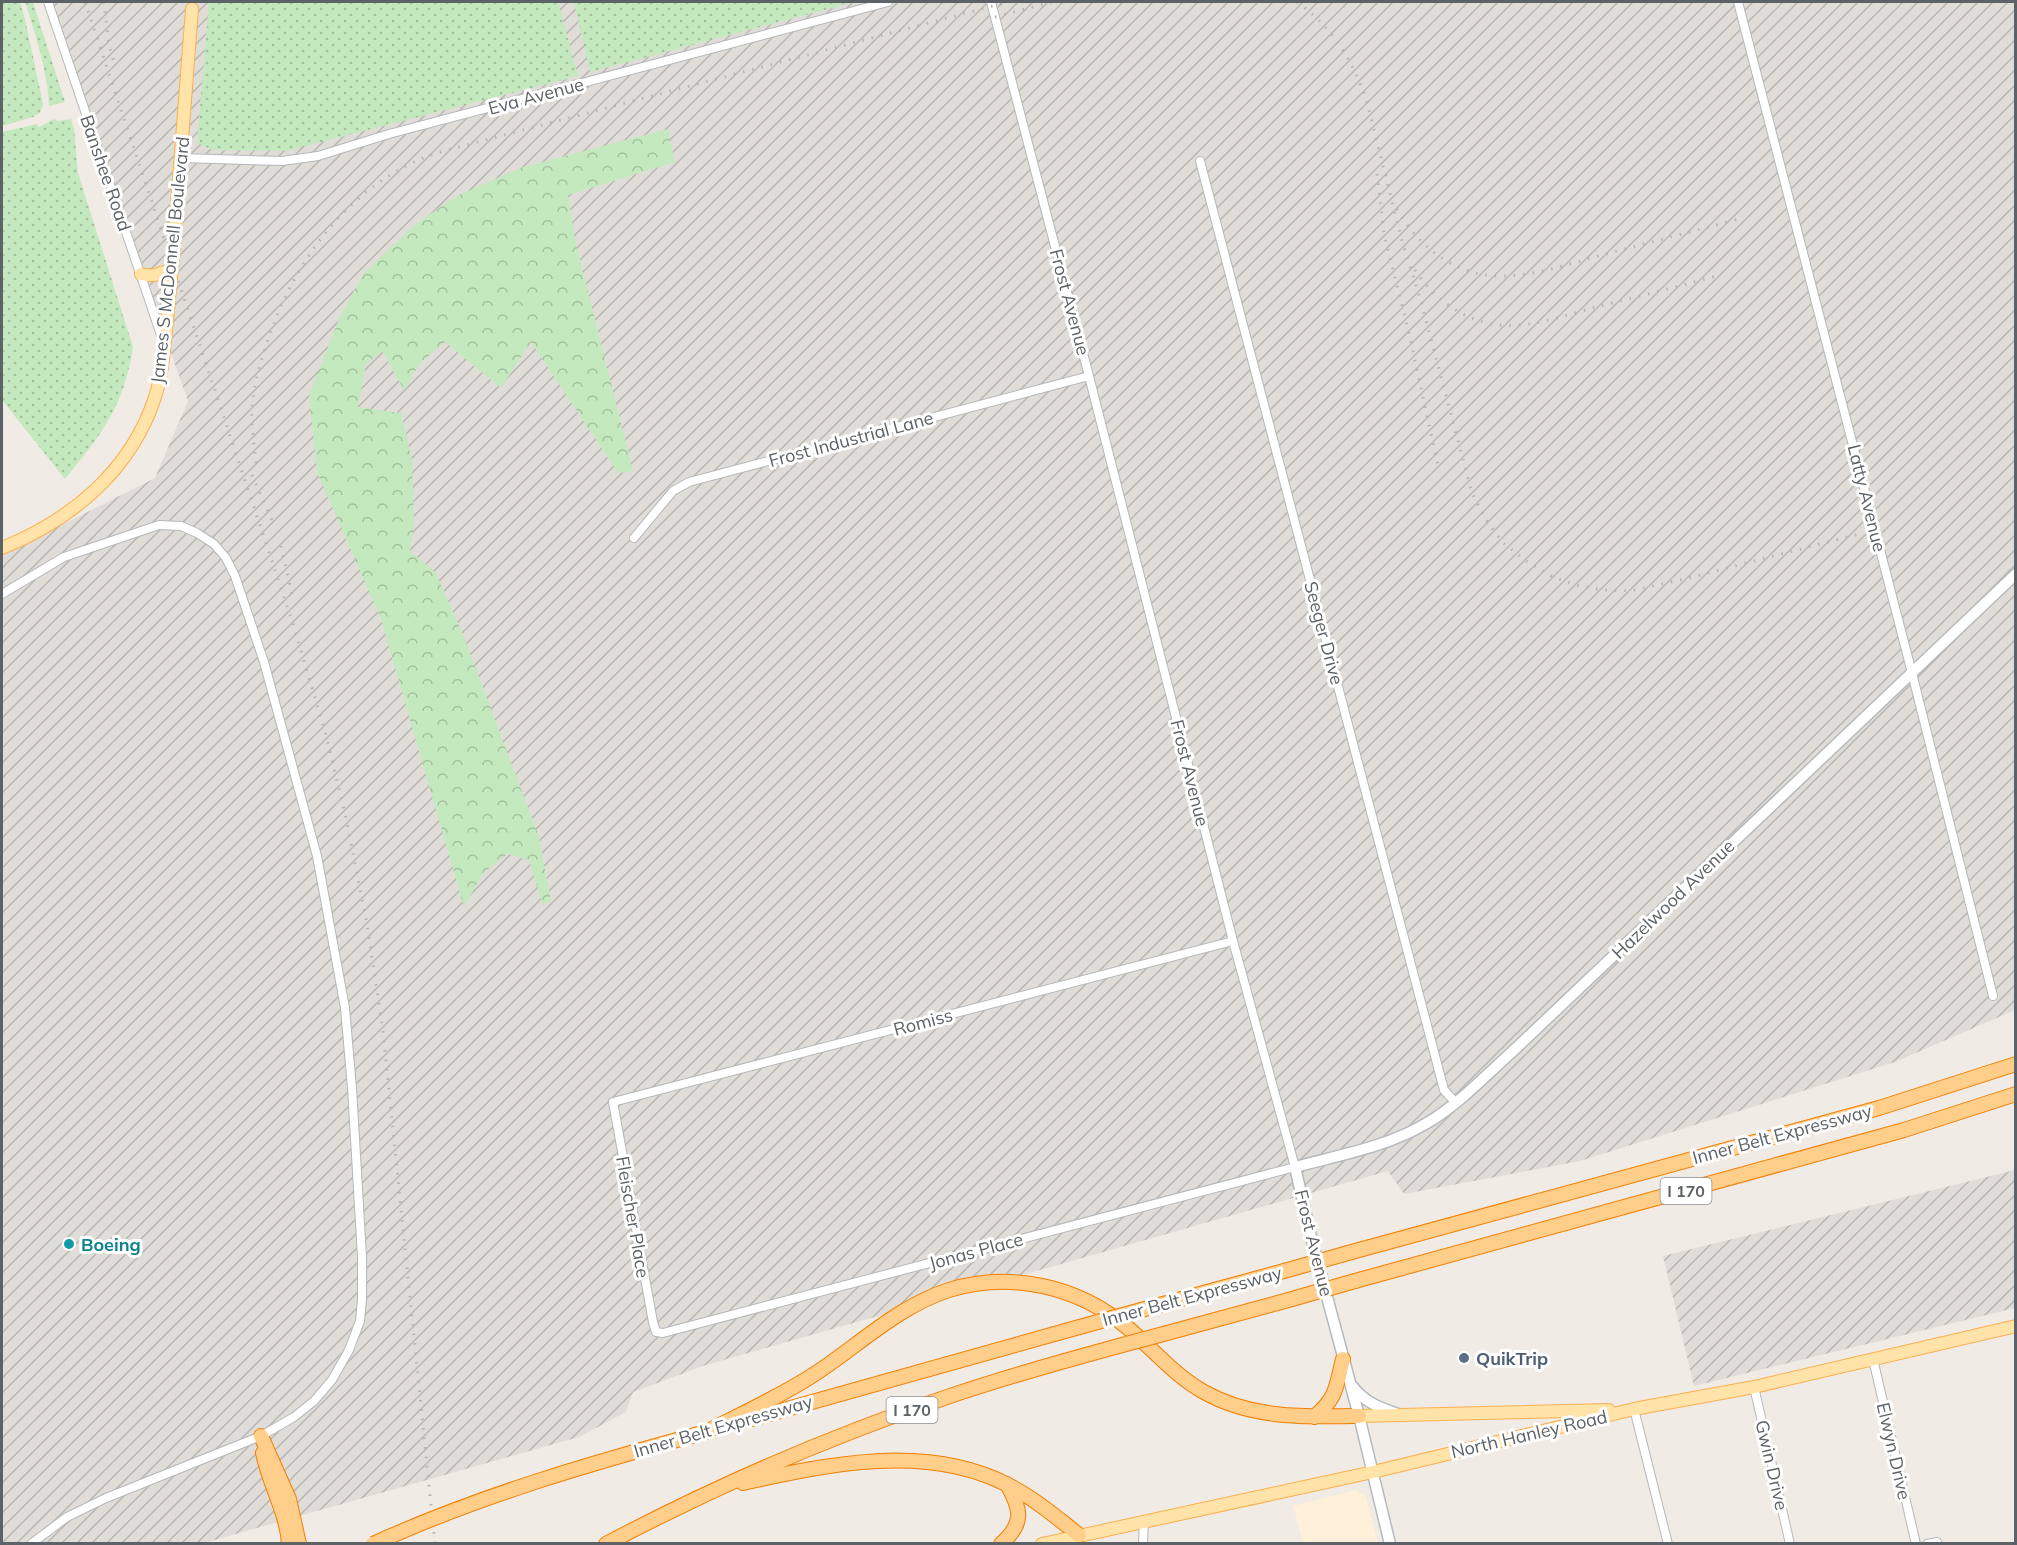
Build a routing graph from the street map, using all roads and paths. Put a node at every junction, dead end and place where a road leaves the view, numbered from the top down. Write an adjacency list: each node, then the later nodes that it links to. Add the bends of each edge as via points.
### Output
1 (48, 2): 9 (street, Banshee Road)
2 (888, 2): 6 (street, Eva Avenue, via 318,156 282,161)
3 (991, 2): 11 (street, Frost Avenue)
4 (1738, 2): 16 (street, Latty Avenue)
5 (192, 9): 6 (main road, James S McDonnell Boulevard)
6 (181, 158): 8 (main road, James S McDonnell Boulevard)
7 (1200, 161): 22 (street, Seeger Drive, via 1444,1090)
8 (172, 269): 9 (main road, via 160,275); 10 (main road, James S McDonnell Boulevard)
9 (141, 274): 10 (street, Banshee Road)
10 (164, 345): 13 (main road, James S McDonnell Boulevard, via 162,368 149,412 135,441 113,471 101,486 57,521)
11 (1089, 376): 12 (street, Frost Industrial Lane, via 689,482 674,491); 17 (street, Frost Avenue)
12 (634, 538)
13 (2, 548)
14 (2016, 574): 16 (street, Hazelwood Avenue)
15 (2, 594): 35 (street, via 64,557 159,525 181,526 214,544 226,558 264,662 316,852 345,1008 362,1299 360,1321 332,1380 294,1417)
16 (1912, 673): 18 (street, Latty Avenue); 22 (street, Hazelwood Avenue)
17 (1233, 941): 21 (street, Romiss); 23 (street, Frost Avenue)
18 (1993, 996)
19 (2016, 1064): 34 (highway, Inner Belt Expressway / I 170, bridge, via 1879,1108)
20 (2016, 1094): 38 (highway, Inner Belt Expressway / I 170, bridge, via 1894,1133 1013,1376 901,1413)
21 (613, 1102): 25 (street, Fleischer Place)
22 (1455, 1102): 23 (street, Hazelwood Avenue, via 1428,1123 1403,1135)
23 (1295, 1167): 25 (street, Jonas Place); 26 (street, Frost Avenue)
24 (2016, 1326): 27 (main road, North Hanley Road)
25 (656, 1332)
26 (1343, 1359): 28 (street, Frost Avenue); 33 (highway, via 1334,1396)
27 (1873, 1359): 29 (main road, North Hanley Road); 53 (street, Elwyn Drive)
28 (1350, 1382): 31 (street, Frost Avenue); 32 (street, via 1372,1404)
29 (1754, 1387): 30 (main road, North Hanley Road); 52 (street, Gwin Drive)
30 (1634, 1409): 32 (main road); 36 (main road, North Hanley Road); 51 (street)
31 (1359, 1416): 32 (main road); 33 (highway); 36 (street, Frost Avenue)
32 (1402, 1416)
33 (1314, 1417): 34 (highway, via 1265,1414 1219,1399 1187,1382 1128,1328 1090,1302 1045,1286 996,1282 965,1286 916,1304 810,1377)
34 (706, 1432): 45 (highway, Inner Belt Expressway / I 170, bridge, via 518,1486)
35 (261, 1436): 42 (street, via 106,1498 67,1517); 43 (highway, via 266,1470 285,1520); 44 (highway, via 289,1499)
36 (1373, 1472): 39 (main road, North Hanley Road); 50 (street, Frost Avenue)
37 (1006, 1484): 38 (highway, via 959,1467 868,1461 807,1469); 40 (highway); 47 (highway, via 1019,1513 1016,1526)
38 (715, 1490): 46 (highway, Inner Belt Expressway / I 170)
39 (1144, 1520): 40 (main road, North Hanley Road); 49 (street)
40 (1079, 1535): 48 (main road, North Hanley Road)
41 (1937, 1542): 54 (street)
42 (32, 1544)
43 (289, 1544)
44 (299, 1544)
45 (373, 1544)
46 (606, 1544)
47 (1001, 1544)
48 (1042, 1544)
49 (1143, 1544)
50 (1390, 1544)
51 (1668, 1544)
52 (1790, 1544)
53 (1916, 1544)
54 (1927, 1544)

